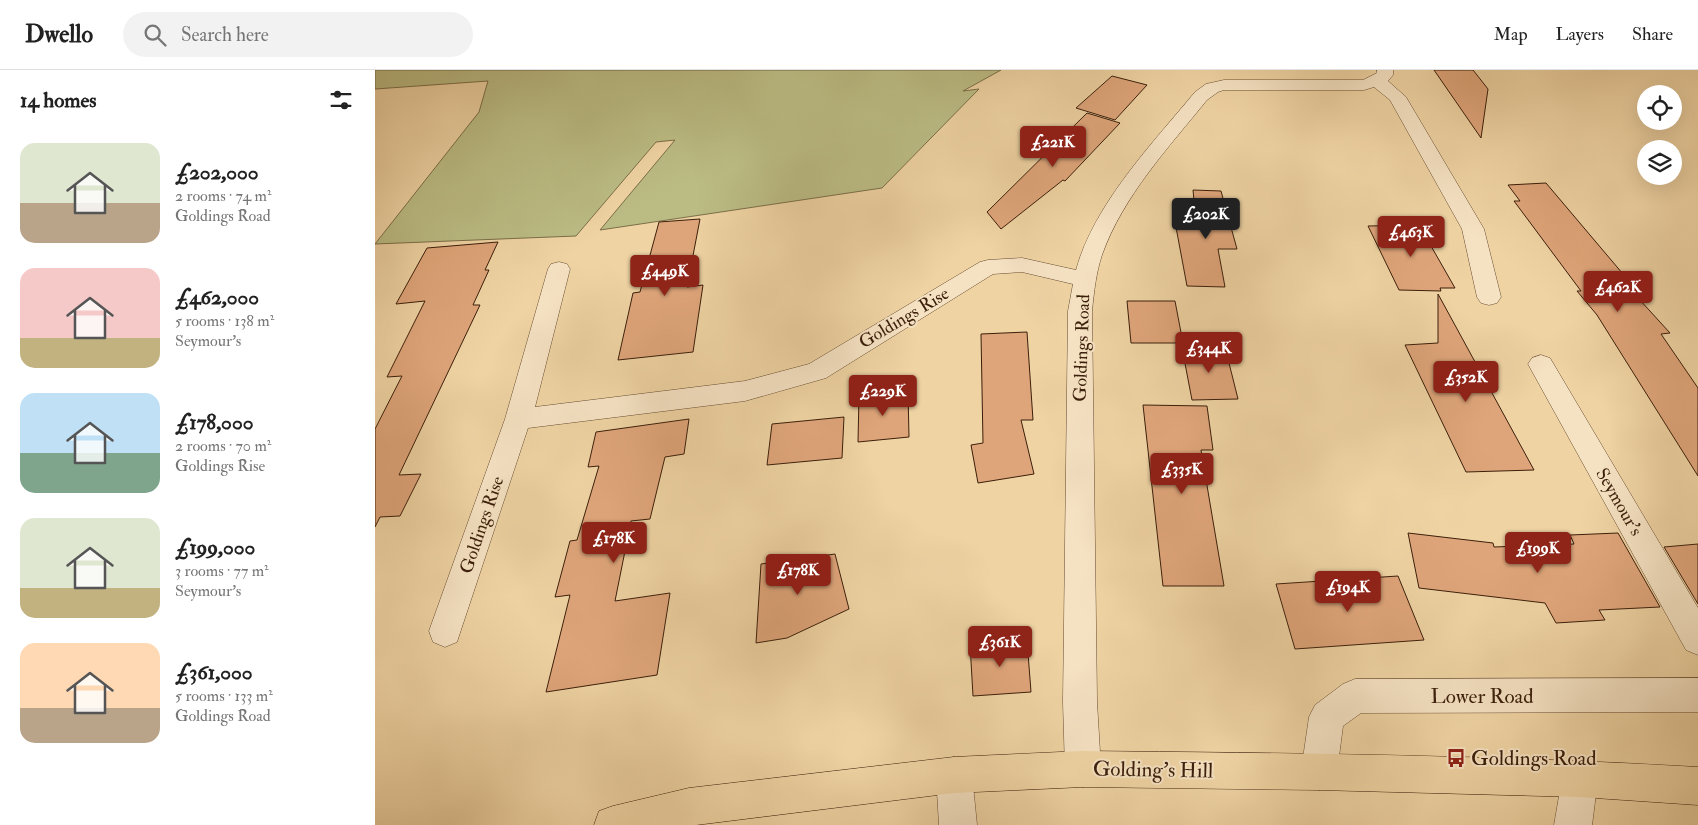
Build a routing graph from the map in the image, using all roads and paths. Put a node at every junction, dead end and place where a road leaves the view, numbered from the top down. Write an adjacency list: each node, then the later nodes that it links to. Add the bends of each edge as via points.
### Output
1 (1381, 75): 3 (street, Goldings Road, via 1364,85 1212,88 1201,96 1135,177 1093,249); 4 (street, via 1473,229)
2 (559, 269): 6 (street, Goldings Rise)
3 (1085, 279): 6 (street, Goldings Rise, via 1022,265 988,267 817,371 745,391); 10 (street, Goldings Road, via 1079,311)
4 (1489, 297)
5 (1541, 364): 8 (street, Seymour's)
6 (518, 419): 7 (street, Goldings Rise)
7 (445, 631)
8 (1698, 639)
9 (1698, 695): 11 (street, Lower Road, via 1355,696 1327,717)
10 (1083, 769): 11 (main road, Golding's Hill); 12 (main road, Golding's Hill)
11 (1319, 772): 13 (main road, Golding's Hill)
12 (954, 775): 15 (main road, Golding's Hill, via 689,807); 16 (street)
13 (1580, 779): 14 (main road, Golding's Hill); 17 (street)
14 (1698, 786)
15 (613, 825)
16 (958, 825)
17 (1573, 825)

